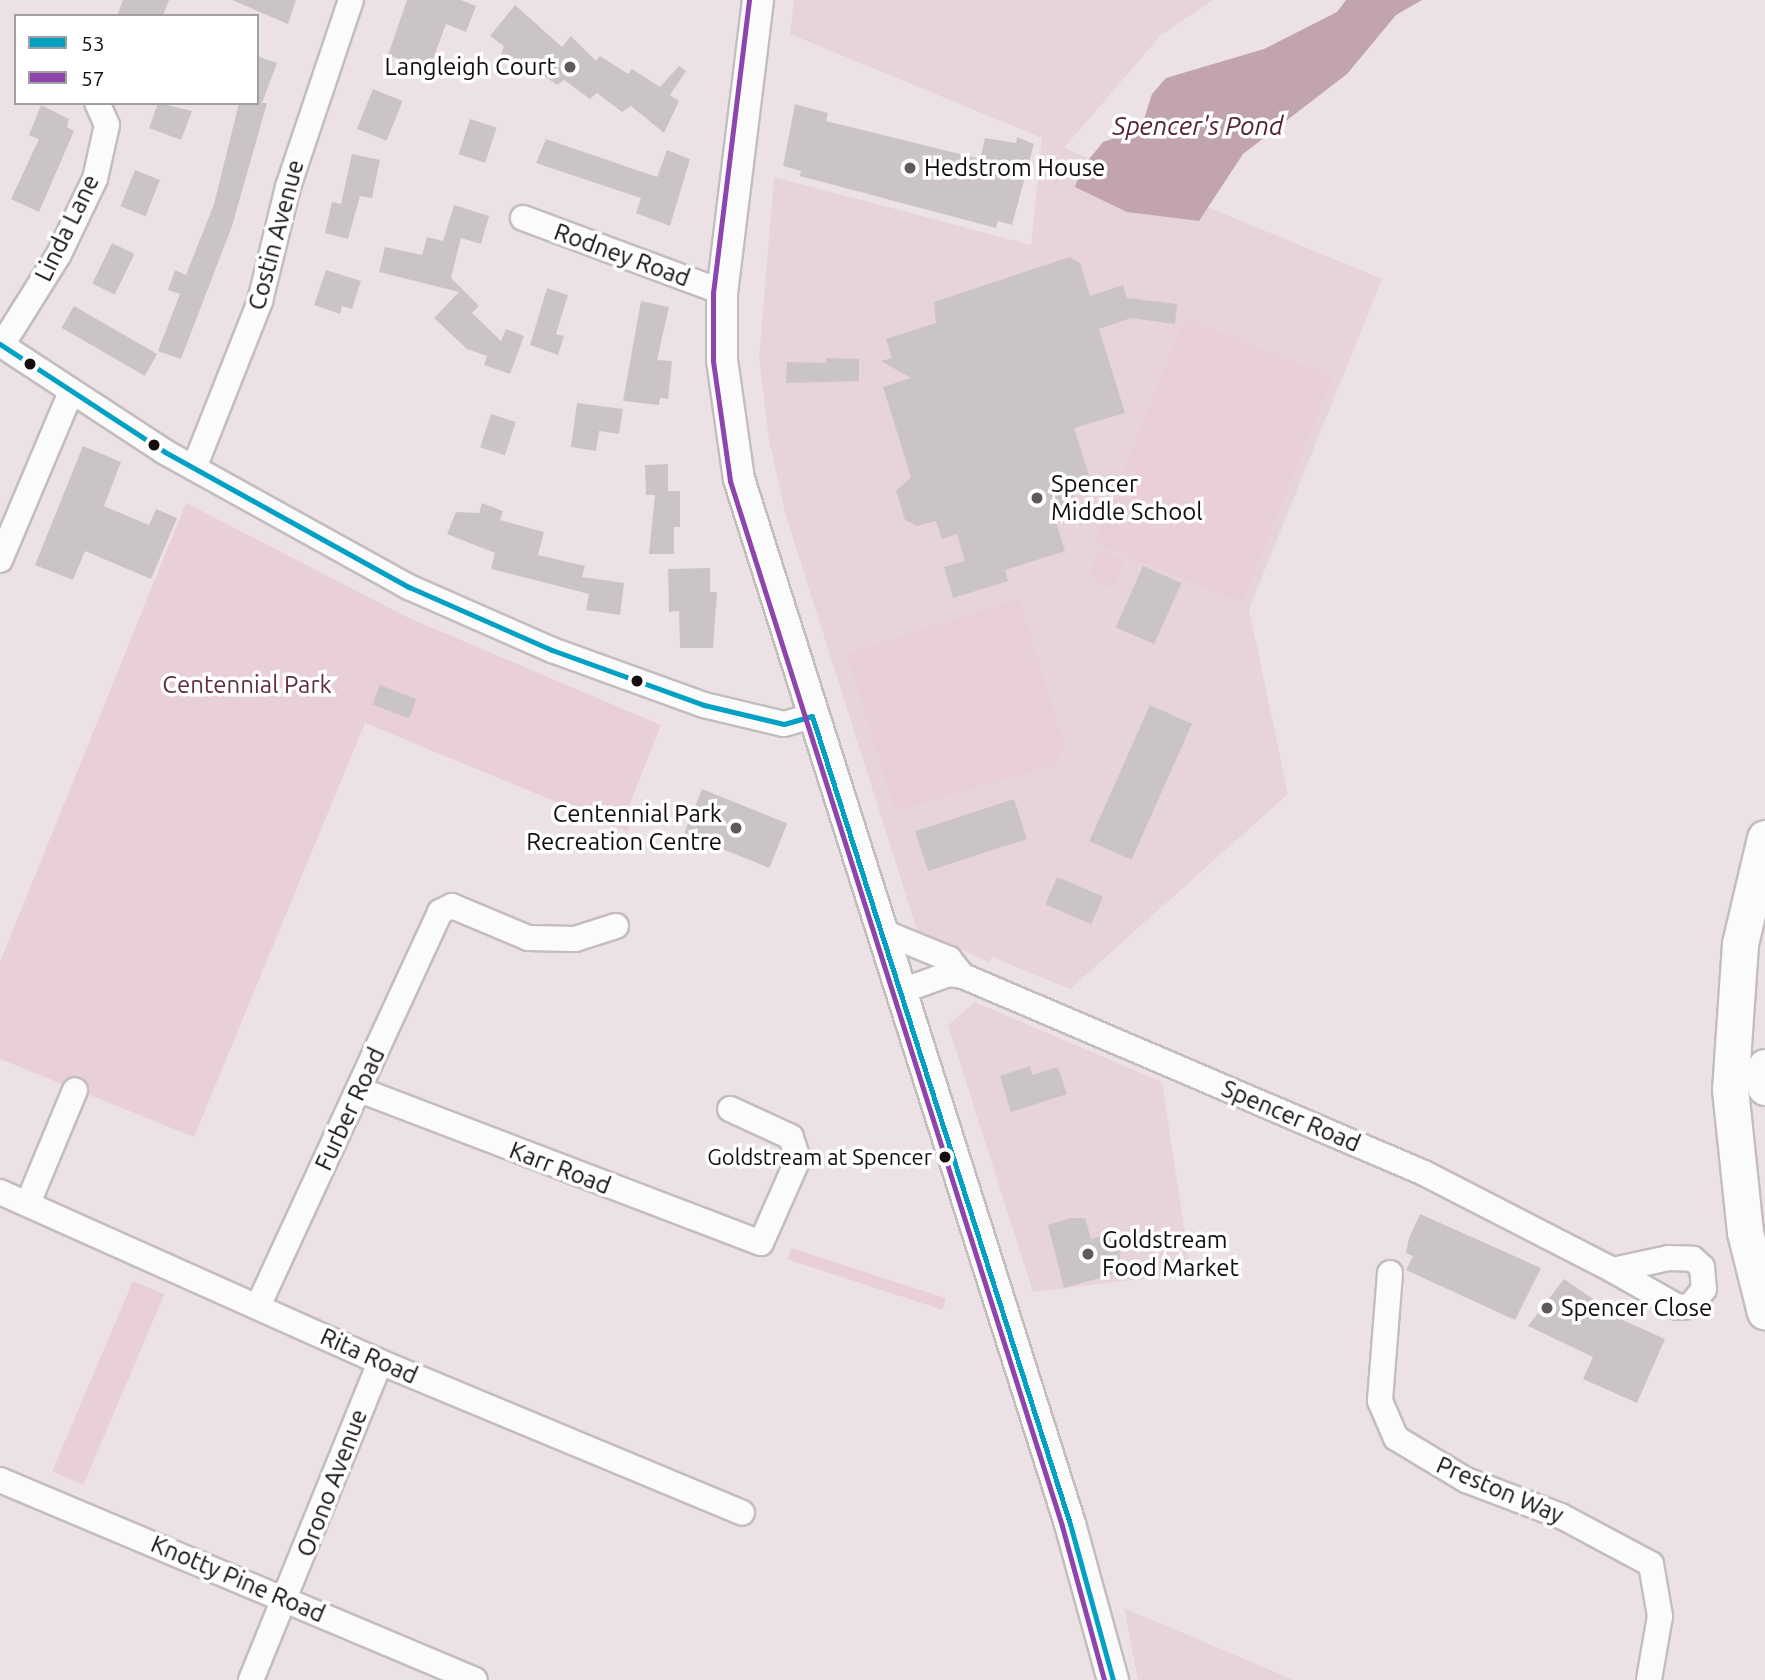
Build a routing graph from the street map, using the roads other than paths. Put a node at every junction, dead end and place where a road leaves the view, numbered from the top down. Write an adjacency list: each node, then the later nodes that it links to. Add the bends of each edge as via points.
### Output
1 (351, 0): 8 (street, Costin Avenue, via 288,187 260,301)
2 (758, 0): 5 (main road)
3 (98, 105): 6 (street, Linda Lane, via 107,125 95,179 59,254)
4 (523, 218): 5 (street, Rodney Road)
5 (722, 292): 10 (main road, via 722,360 739,478)
6 (1, 345): 7 (street)
7 (71, 392): 8 (street); 9 (street)
8 (194, 468): 10 (street, via 409,587 552,650 704,705 784,724)
9 (0, 560)
10 (812, 716): 13 (main road)
11 (1765, 838): 26 (highway, via 1740,944 1730,1089 1745,1232)
12 (616, 926): 19 (street, Furber Road, via 575,939 528,938 452,906 440,912)
13 (881, 931): 14 (street, Spencer Road, via 949,959); 15 (main road)
14 (962, 976): 15 (street, via 949,974); 23 (street, Spencer Road, via 1424,1173)
15 (899, 992): 33 (main road, via 1070,1524)
16 (1765, 1067): 17 (highway)
17 (1765, 1087)
18 (75, 1090): 22 (street)
19 (360, 1090): 20 (street, Karr Road, via 761,1243 797,1159 791,1138); 25 (street, Furber Road)
20 (730, 1109)
21 (0, 1192): 22 (street, Rita Road)
22 (28, 1203): 25 (street, Rita Road)
23 (1613, 1270)
24 (1390, 1273): 34 (street, Preston Way, via 1380,1401 1396,1438 1466,1480 1561,1516 1651,1564 1660,1616)
25 (259, 1304): 27 (street, Rita Road)
26 (1765, 1312)
27 (380, 1362): 29 (street, Rita Road); 30 (street, Orono Avenue)
28 (0, 1480): 30 (street, Knotty Pine Road)
29 (742, 1513)
30 (287, 1599): 31 (street, Orono Avenue); 32 (street, Knotty Pine Road)
31 (251, 1680)
32 (475, 1680)
33 (1114, 1680)
34 (1649, 1680)

